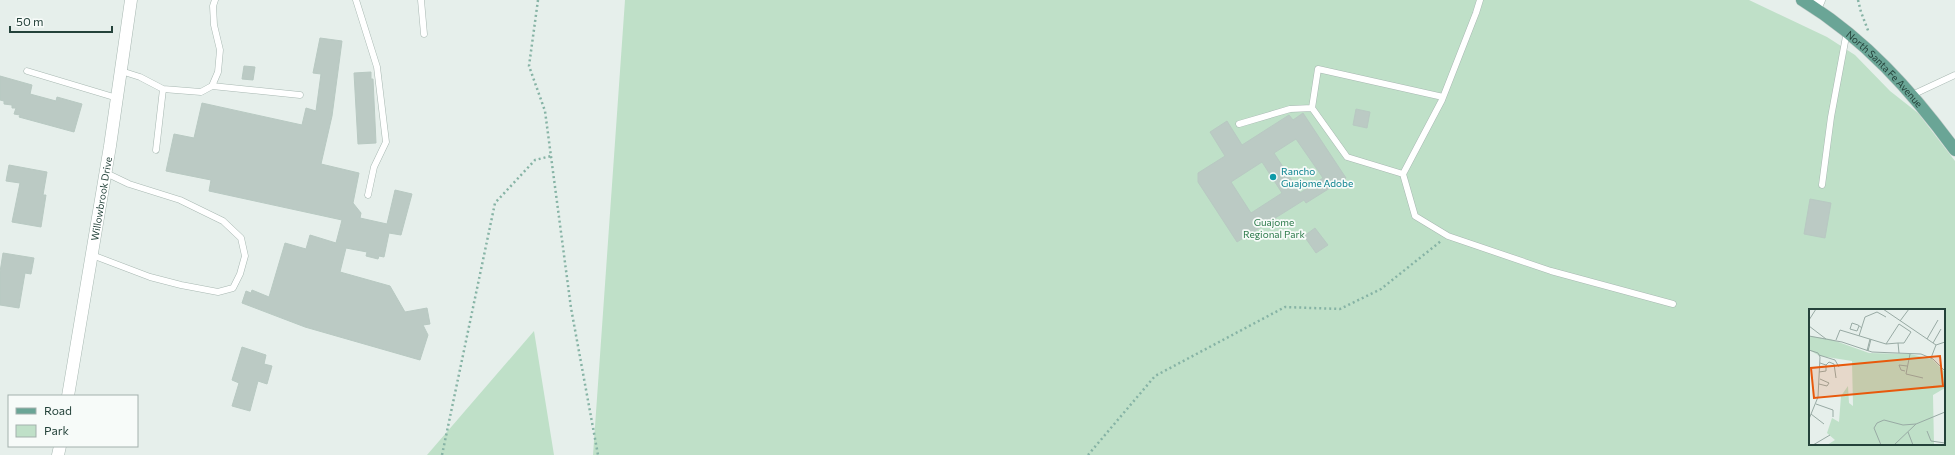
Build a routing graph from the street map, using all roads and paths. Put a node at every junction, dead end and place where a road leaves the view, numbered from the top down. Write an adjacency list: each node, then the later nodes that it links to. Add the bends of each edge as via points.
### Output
1 (130, 0): 12 (street, Willowbrook Drive)
2 (215, 0): 14 (lane, via 214,26 220,50 218,72)
3 (356, 0): 28 (lane, via 377,67 386,142 374,167)
4 (421, 0): 10 (lane)
5 (538, 0): 24 (path, via 529,66 545,111)
6 (1480, 0): 18 (lane)
7 (1802, 0): 8 (main road, North Santa Fe Avenue)
8 (1817, 4): 9 (main road, North Santa Fe Avenue)
9 (1847, 30): 17 (main road, North Santa Fe Avenue); 27 (lane, via 1831,116)
10 (424, 34)
11 (26, 71): 19 (lane)
12 (121, 71): 15 (lane); 19 (street, Willowbrook Drive)
13 (1955, 75): 17 (lane)
14 (212, 86): 15 (lane, via 201,92); 16 (lane)
15 (163, 89): 22 (lane)
16 (300, 95)
17 (1912, 95): 23 (main road, North Santa Fe Avenue)
18 (1443, 97): 20 (lane, via 1318,69); 26 (lane)
19 (117, 98): 25 (street, Willowbrook Drive)
20 (1312, 108): 21 (lane, via 1290,109); 26 (lane, via 1347,157)
21 (1239, 124)
22 (156, 150)
23 (1955, 150)
24 (551, 156): 33 (path, via 535,160 495,203); 34 (path, via 571,308)
25 (106, 173): 30 (street, Willowbrook Drive); 30 (lane, via 129,184 180,200 223,222 241,238 245,256 233,288 218,292 150,277)
26 (1403, 174): 29 (lane, via 1415,216)
27 (1822, 185)
28 (368, 195)
29 (1448, 236): 31 (lane, via 1551,271); 35 (path, via 1380,289 1340,309 1285,307 1154,376)
30 (92, 255): 32 (street, Willowbrook Drive)
31 (1673, 304)
32 (68, 395)
33 (442, 455)
34 (598, 455)
35 (1088, 455)

